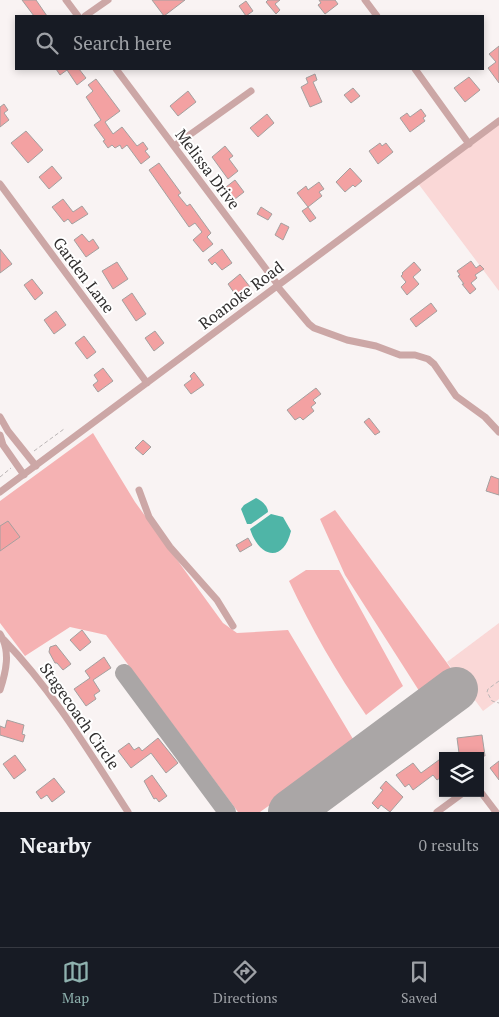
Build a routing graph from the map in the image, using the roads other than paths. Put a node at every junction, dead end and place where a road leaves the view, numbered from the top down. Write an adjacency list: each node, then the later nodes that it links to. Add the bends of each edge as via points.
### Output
1 (66, 0): 4 (street)
2 (108, 0): 5 (street)
3 (365, 0): 6 (street)
4 (77, 15)
5 (87, 15)
6 (376, 15)
7 (117, 70): 12 (street, Melissa Drive)
8 (417, 70): 11 (street)
9 (251, 91): 12 (street)
10 (499, 121): 11 (street, Roanoke Road)
11 (469, 144): 14 (street, Roanoke Road)
12 (174, 146): 14 (street, Melissa Drive)
13 (0, 184): 15 (street, Garden Lane)
14 (277, 286): 15 (street, Roanoke Road); 17 (street, Melissa Drive, via 314,328 400,355 428,358 456,396 486,417)
15 (147, 383): 19 (street, Roanoke Road)
16 (0, 417): 19 (street)
17 (499, 432)
18 (0, 435): 20 (street, via 3,445)
19 (36, 466): 20 (street, Roanoke Road)
20 (24, 475): 22 (street, Roanoke Road)
21 (139, 490): 23 (street, via 149,517)
22 (0, 492)
23 (233, 626)
24 (2, 637): 25 (street, via 7,655); 28 (street, Stagecoach Circle, via 54,700)
25 (0, 690)
26 (484, 796): 30 (street)
27 (458, 797): 29 (street)
28 (128, 812)
29 (437, 812)
30 (496, 812)

